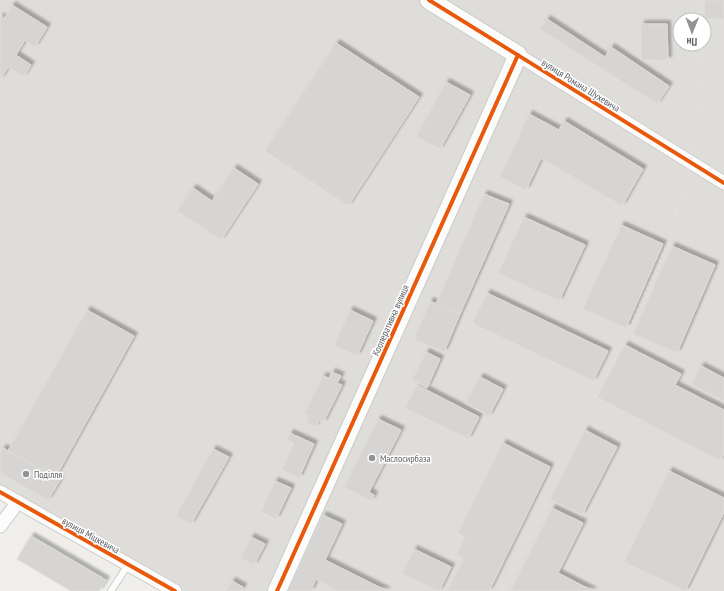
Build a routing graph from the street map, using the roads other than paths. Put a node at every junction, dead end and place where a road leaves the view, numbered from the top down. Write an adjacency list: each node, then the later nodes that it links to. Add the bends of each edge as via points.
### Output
1 (429, 0): 2 (street, вулиця Романа Шухевича)
2 (518, 55): 3 (street, вулиця Романа Шухевича); 10 (street, Кооперативна вулиця)
3 (724, 183)
4 (0, 492): 5 (street, вулиця Міцкевича)
5 (18, 502): 6 (street); 7 (street, вулиця Міцкевича)
6 (0, 526)
7 (128, 565): 8 (lane); 9 (street, вулиця Міцкевича)
8 (111, 591)
9 (175, 591)
10 (277, 591)

